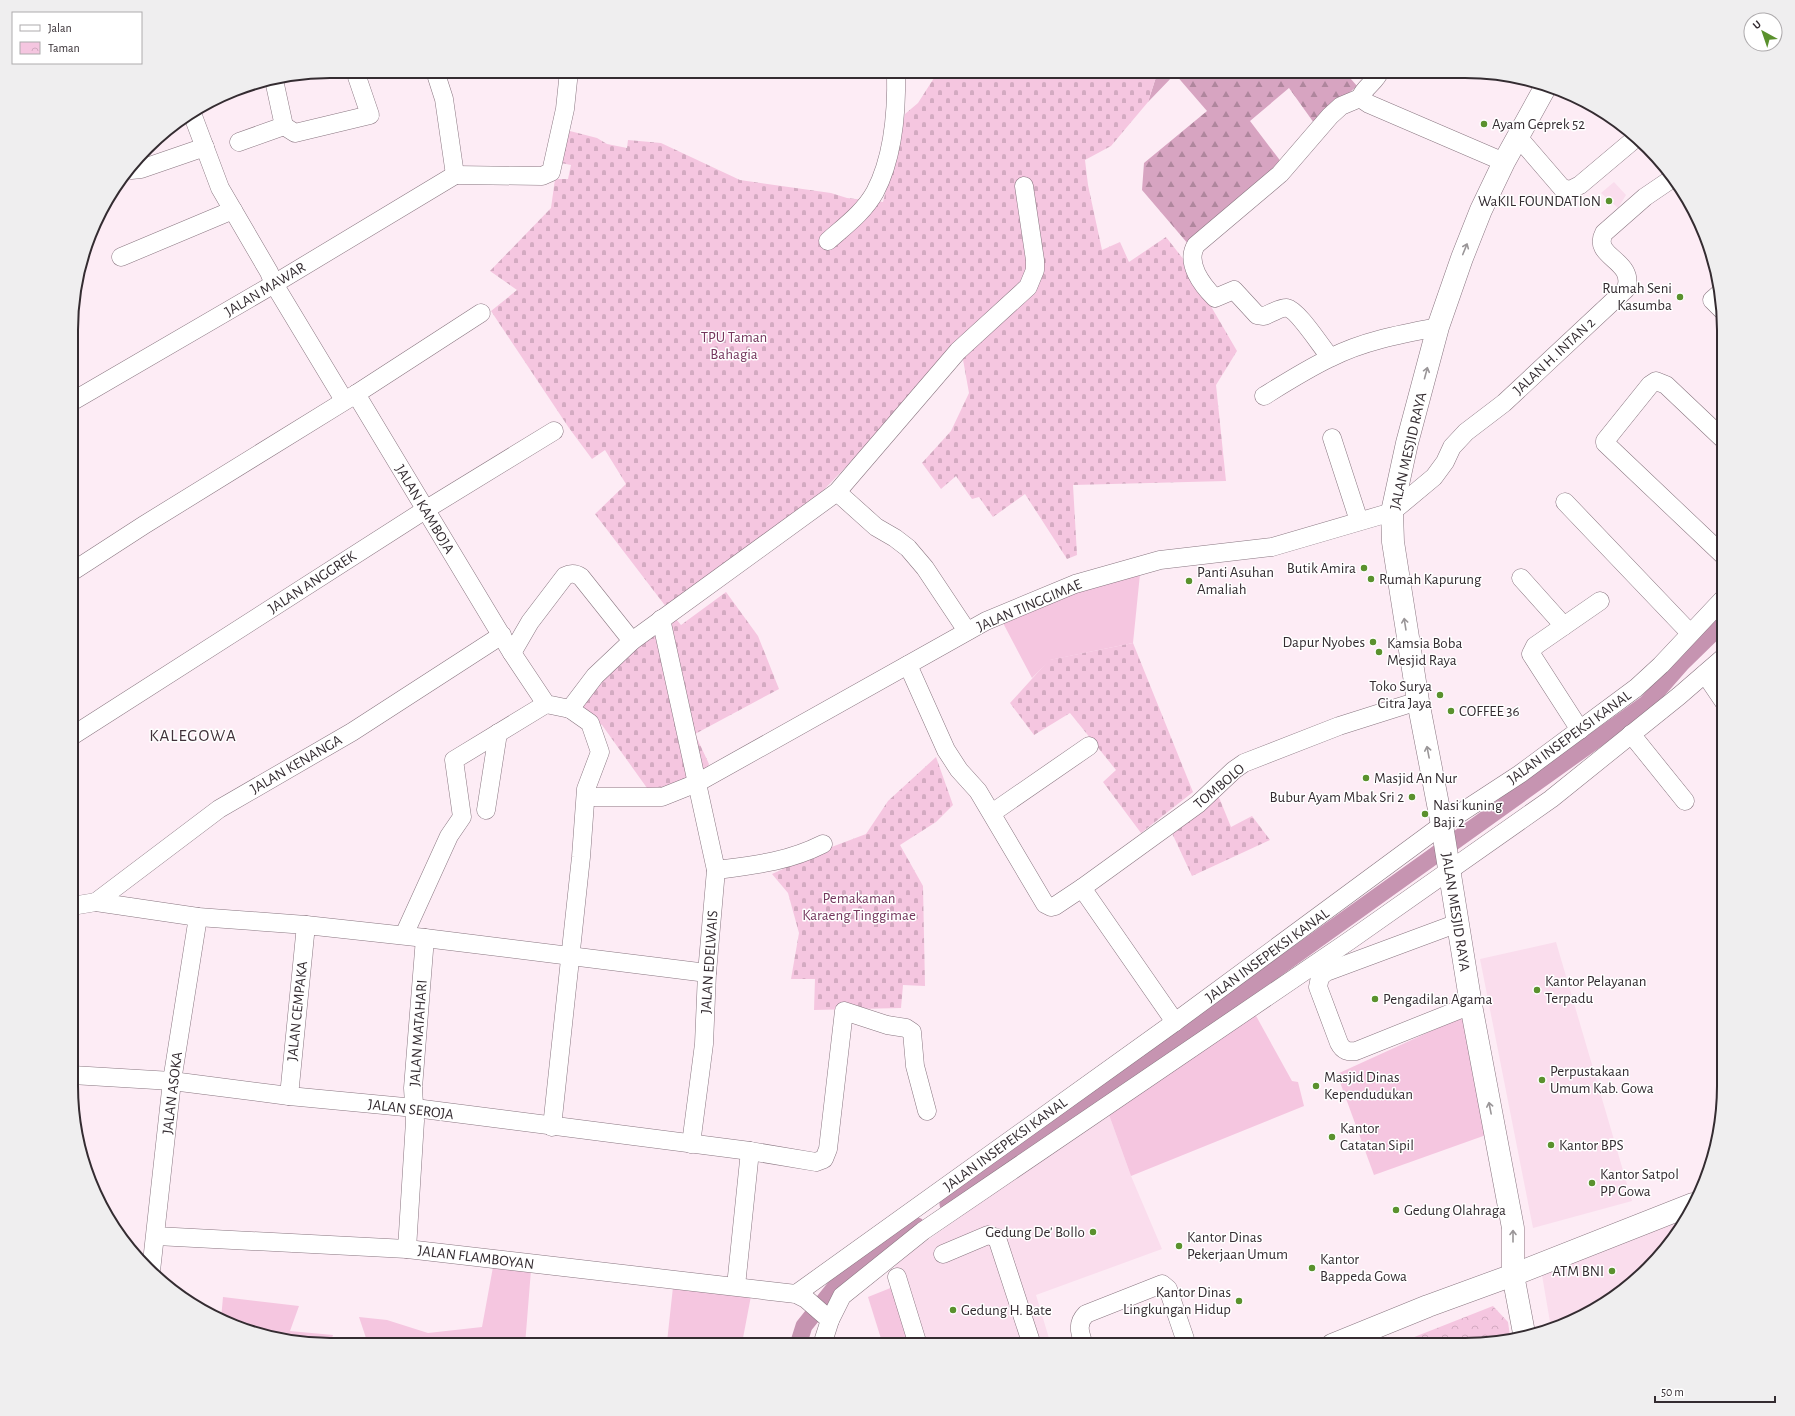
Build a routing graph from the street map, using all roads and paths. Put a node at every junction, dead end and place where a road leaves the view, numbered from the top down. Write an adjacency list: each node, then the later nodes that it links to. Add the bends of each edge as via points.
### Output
1 (357, 78): 10 (street, via 370,115 295,133)
2 (442, 78): 17 (street)
3 (568, 78): 17 (street, via 565,109 551,172 542,176)
4 (896, 78): 21 (street, via 897,103 892,134 875,192 857,216)
5 (1376, 78): 8 (street)
6 (275, 85): 10 (street)
7 (1544, 90): 11 (street, JALAN MESJID RAYA)
8 (1360, 98): 15 (street); 26 (street, via 1341,106 1330,116 1280,174 1196,244 1191,258 1194,267 1215,298 1234,290 1260,316 1289,308)
9 (194, 118): 14 (street, JALAN KAMBOJA)
10 (284, 126): 12 (street)
11 (1518, 138): 13 (street, via 1562,188 1570,190 1580,185); 15 (street, JALAN MESJID RAYA)
12 (239, 142)
13 (1632, 142)
14 (205, 147): 16 (street); 20 (street, JALAN KAMBOJA, via 220,188)
15 (1504, 162): 25 (street, JALAN MESJID RAYA, one-way to 15, via 1470,237)
16 (136, 169)
17 (455, 175): 23 (street, JALAN MAWAR)
18 (1668, 181): 36 (street, JALAN H. INTAN 2, via 1645,197 1604,233 1601,239 1603,248 1628,276 1626,289 1504,403 1466,432 1452,447 1434,477)
19 (1024, 186): 33 (street, via 1035,260 1035,270 1028,287 958,351)
20 (233, 210): 22 (street); 23 (street, JALAN KAMBOJA)
21 (828, 241)
22 (121, 257)
23 (274, 284): 28 (street, JALAN KAMBOJA); 29 (street, JALAN MAWAR)
24 (481, 313): 28 (street)
25 (1438, 327): 26 (street, via 1393,335); 36 (street, JALAN MESJID RAYA, one-way to 25, via 1407,443)
26 (1330, 357): 27 (street)
27 (1264, 396)
28 (350, 397): 35 (street, JALAN KAMBOJA); 39 (street)
29 (78, 398)
30 (554, 431): 35 (street, JALAN ANGGREK)
31 (1717, 433): 38 (street, via 1666,385 1656,381 1605,440 1605,443)
32 (1332, 438): 37 (street)
33 (837, 492): 43 (street); 45 (street, via 876,527 908,548 925,568)
34 (1565, 502): 46 (street)
35 (425, 510): 47 (street, JALAN KAMBOJA); 58 (street, JALAN ANGGREK)
36 (1392, 512): 37 (street, JALAN TINGGIMAE); 54 (street, JALAN MESJID RAYA, one-way to 36, via 1393,542)
37 (1359, 521): 45 (street, JALAN TINGGIMAE, via 1272,547 1160,560 1075,584)
38 (1717, 549)
39 (78, 568)
40 (1521, 578): 44 (street)
41 (1600, 601): 44 (street)
42 (1717, 605): 46 (street, JALAN INSEPEKSI KANAL)
43 (661, 619): 48 (street); 62 (street, JALAN EDELWAIS)
44 (1564, 626): 57 (street, via 1535,646 1531,654)
45 (967, 631): 51 (street, JALAN TINGGIMAE)
46 (1690, 633): 57 (street, JALAN INSEPEKSI KANAL, via 1636,688)
47 (502, 635): 49 (street, JALAN KAMBOJA); 72 (street, JALAN KENANGA, via 352,732 219,809)
48 (632, 641): 49 (street, via 581,577 569,574 530,622); 56 (street, via 595,676)
49 (512, 653): 55 (street, JALAN KAMBOJA)
50 (1717, 663): 52 (street)
51 (908, 664): 62 (street, JALAN TINGGIMAE); 66 (street, via 946,750 959,770 978,791)
52 (1705, 674): 53 (street); 60 (street)
53 (1717, 692)
54 (1418, 701): 67 (street, JALAN MESJID RAYA, one-way to 54); 71 (street, TOMBOLO, via 1339,726 1244,763 1198,804)
55 (546, 704): 56 (street); 59 (street)
56 (570, 709): 63 (street, via 590,723 600,752 586,789)
57 (1580, 730): 67 (street, JALAN INSEPEKSI KANAL)
58 (78, 732)
59 (498, 733): 65 (street); 77 (street, via 454,760 462,817 449,836)
60 (1631, 734): 64 (street); 69 (street, via 1551,799)
61 (1089, 746): 66 (street)
62 (697, 783): 63 (street, JALAN TINGGIMAE, via 662,797); 70 (street, JALAN EDELWAIS)
63 (586, 797): 79 (street)
64 (1685, 802)
65 (486, 810)
66 (992, 814): 71 (street, TOMBOLO, via 1048,907 1055,906)
67 (1442, 828): 69 (street, JALAN MESJID RAYA); 82 (street, JALAN INSEPEKSI KANAL)
68 (823, 844): 70 (street, via 808,852 776,862)
69 (1449, 868): 75 (street, JALAN MESJID RAYA); 100 (street, via 1349,941 923,1231 842,1296)
70 (716, 870): 80 (street, JALAN EDELWAIS)
71 (1082, 888): 82 (street)
72 (96, 902): 73 (street); 74 (street)
73 (78, 905)
74 (198, 917): 76 (street); 84 (street, JALAN ASOKA)
75 (1458, 923): 81 (street, JALAN MESJID RAYA); 81 (street, via 1326,972 1320,977 1318,987 1339,1043 1350,1052)
76 (306, 925): 77 (street); 85 (street, JALAN CEMPAKA)
77 (404, 936): 78 (street)
78 (425, 938): 79 (street); 86 (street, JALAN MATAHARI, via 413,1088)
79 (570, 956): 80 (street); 88 (street)
80 (707, 972): 89 (street, JALAN EDELWAIS, via 704,1044)
81 (1471, 1005): 96 (street, JALAN MESJID RAYA, one-way to 81, via 1513,1228)
82 (1175, 1022): 99 (street, JALAN INSEPEKSI KANAL)
83 (78, 1075): 84 (street, JALAN SEROJA)
84 (172, 1081): 85 (street, JALAN SEROJA); 92 (street, JALAN ASOKA)
85 (289, 1096): 86 (street, JALAN SEROJA)
86 (415, 1108): 88 (street, JALAN SEROJA); 93 (street, JALAN MATAHARI)
87 (927, 1111): 90 (street, JALAN SEROJA, via 915,1066 912,1032 906,1028 887,1025 844,1011 826,1156 816,1162)
88 (552, 1127): 89 (street, JALAN SEROJA)
89 (691, 1144): 90 (street, JALAN SEROJA)
90 (750, 1151): 98 (street)
91 (1686, 1207): 96 (street)
92 (156, 1236): 93 (street, JALAN FLAMBOYAN); 95 (street, JALAN ASOKA)
93 (406, 1249): 98 (street, JALAN FLAMBOYAN)
94 (943, 1254): 104 (street, via 988,1235 997,1238)
95 (152, 1264)
96 (1513, 1275): 101 (street, JALAN MESJID RAYA); 107 (street)
97 (897, 1276): 103 (street)
98 (736, 1286): 99 (street, JALAN FLAMBOYAN)
99 (801, 1296): 100 (street)
100 (827, 1317): 102 (street)
101 (1524, 1331)
102 (823, 1338)
103 (916, 1338)
104 (1030, 1338)
105 (1081, 1338): 106 (street, via 1078,1330 1080,1320 1086,1314 1162,1284 1168,1289)
106 (1185, 1338)
107 (1349, 1338)

